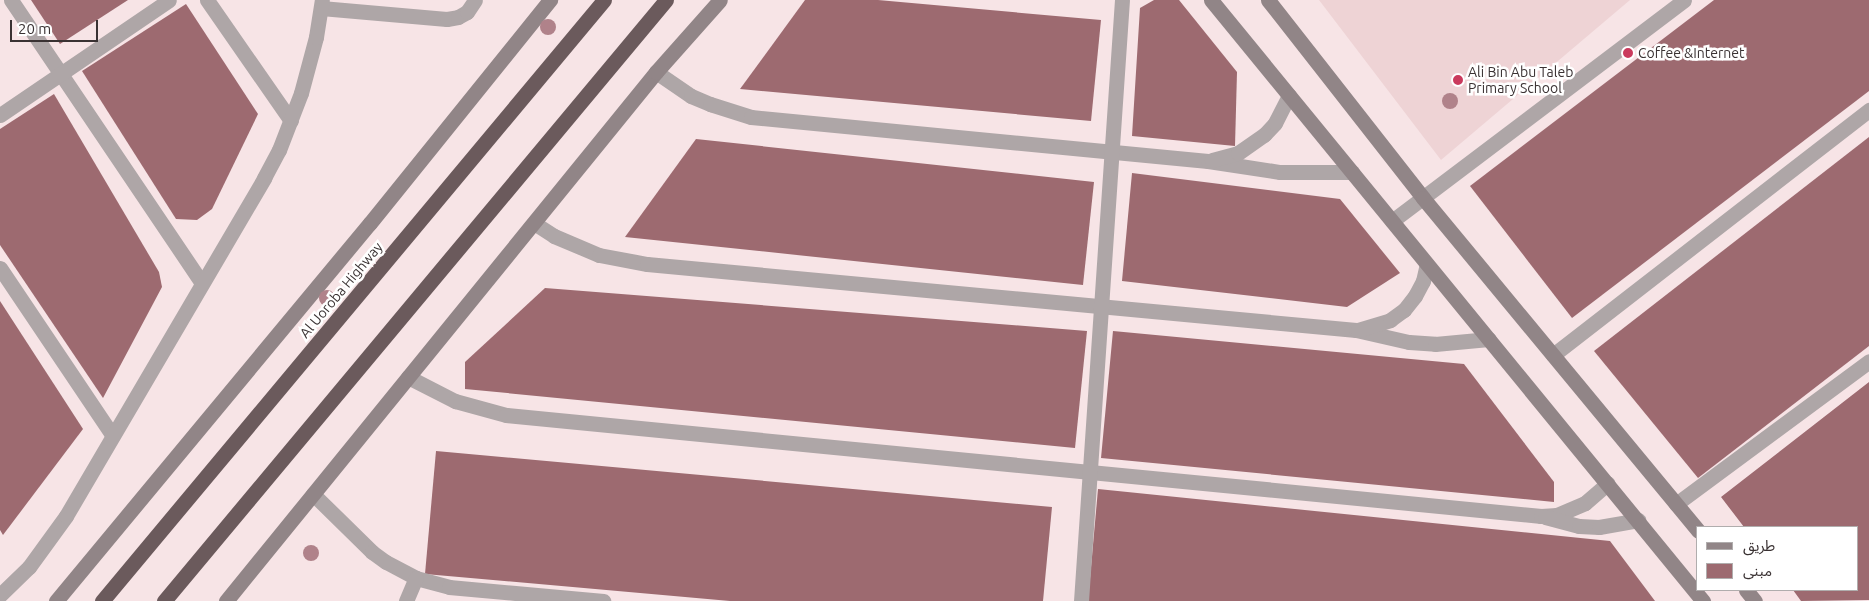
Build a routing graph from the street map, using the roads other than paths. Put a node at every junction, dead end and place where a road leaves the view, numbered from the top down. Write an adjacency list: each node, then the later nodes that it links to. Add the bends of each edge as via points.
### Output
1 (11, 0): 15 (street)
2 (169, 0): 15 (street)
3 (207, 0): 19 (street)
4 (475, 0): 13 (street, via 467,12 458,18 447,19)
5 (550, 0): 46 (main road, Al Uoroba Highway, via 352,246)
6 (604, 0): 47 (highway, Al Uoroba Highway)
7 (666, 0): 48 (highway)
8 (720, 0): 14 (main road)
9 (1122, 0): 20 (street)
10 (1211, 0): 16 (main road)
11 (1268, 0): 23 (main road)
12 (1684, 0): 23 (street)
13 (322, 4): 19 (street, via 309,65)
14 (656, 72): 20 (street, via 691,96 751,117); 25 (main road)
15 (61, 74): 18 (street); 28 (street)
16 (1289, 95): 21 (street, via 1275,123 1252,145 1238,153); 22 (main road)
17 (1869, 110): 32 (street)
18 (0, 115)
19 (291, 121): 28 (street, via 264,178)
20 (1111, 152): 21 (street); 29 (street)
21 (1208, 161): 22 (street, via 1280,172)
22 (1352, 172): 24 (main road)
23 (1423, 198): 24 (street); 32 (main road)
24 (1392, 221): 26 (main road)
25 (534, 223): 29 (street, via 599,255 639,263); 34 (main road)
26 (1427, 264): 30 (street, via 1423,281 1404,310 1374,327); 31 (main road)
27 (0, 268): 35 (street)
28 (202, 283): 35 (street)
29 (1101, 306): 30 (street); 36 (street)
30 (1356, 330): 31 (street, via 1436,344)
31 (1489, 339): 37 (main road)
32 (1552, 355): 39 (main road)
33 (1869, 361): 39 (street)
34 (408, 377): 36 (street, via 455,401 506,415); 38 (main road)
35 (113, 436): 44 (street, via 49,542)
36 (1089, 472): 40 (street); 52 (street)
37 (1608, 484): 40 (street, via 1585,503 1557,514); 41 (main road)
38 (313, 494): 43 (street, via 372,552); 49 (main road)
39 (1676, 504): 42 (main road)
40 (1541, 516): 41 (street, via 1599,527)
41 (1638, 520): 53 (main road)
42 (1696, 529)
43 (416, 578): 50 (street); 51 (street, via 449,587)
44 (2, 588)
45 (1747, 591): 54 (main road)
46 (56, 601)
47 (102, 601)
48 (164, 601)
49 (226, 601)
50 (406, 601)
51 (603, 601)
52 (1081, 601)
53 (1703, 601)
54 (1755, 601)

